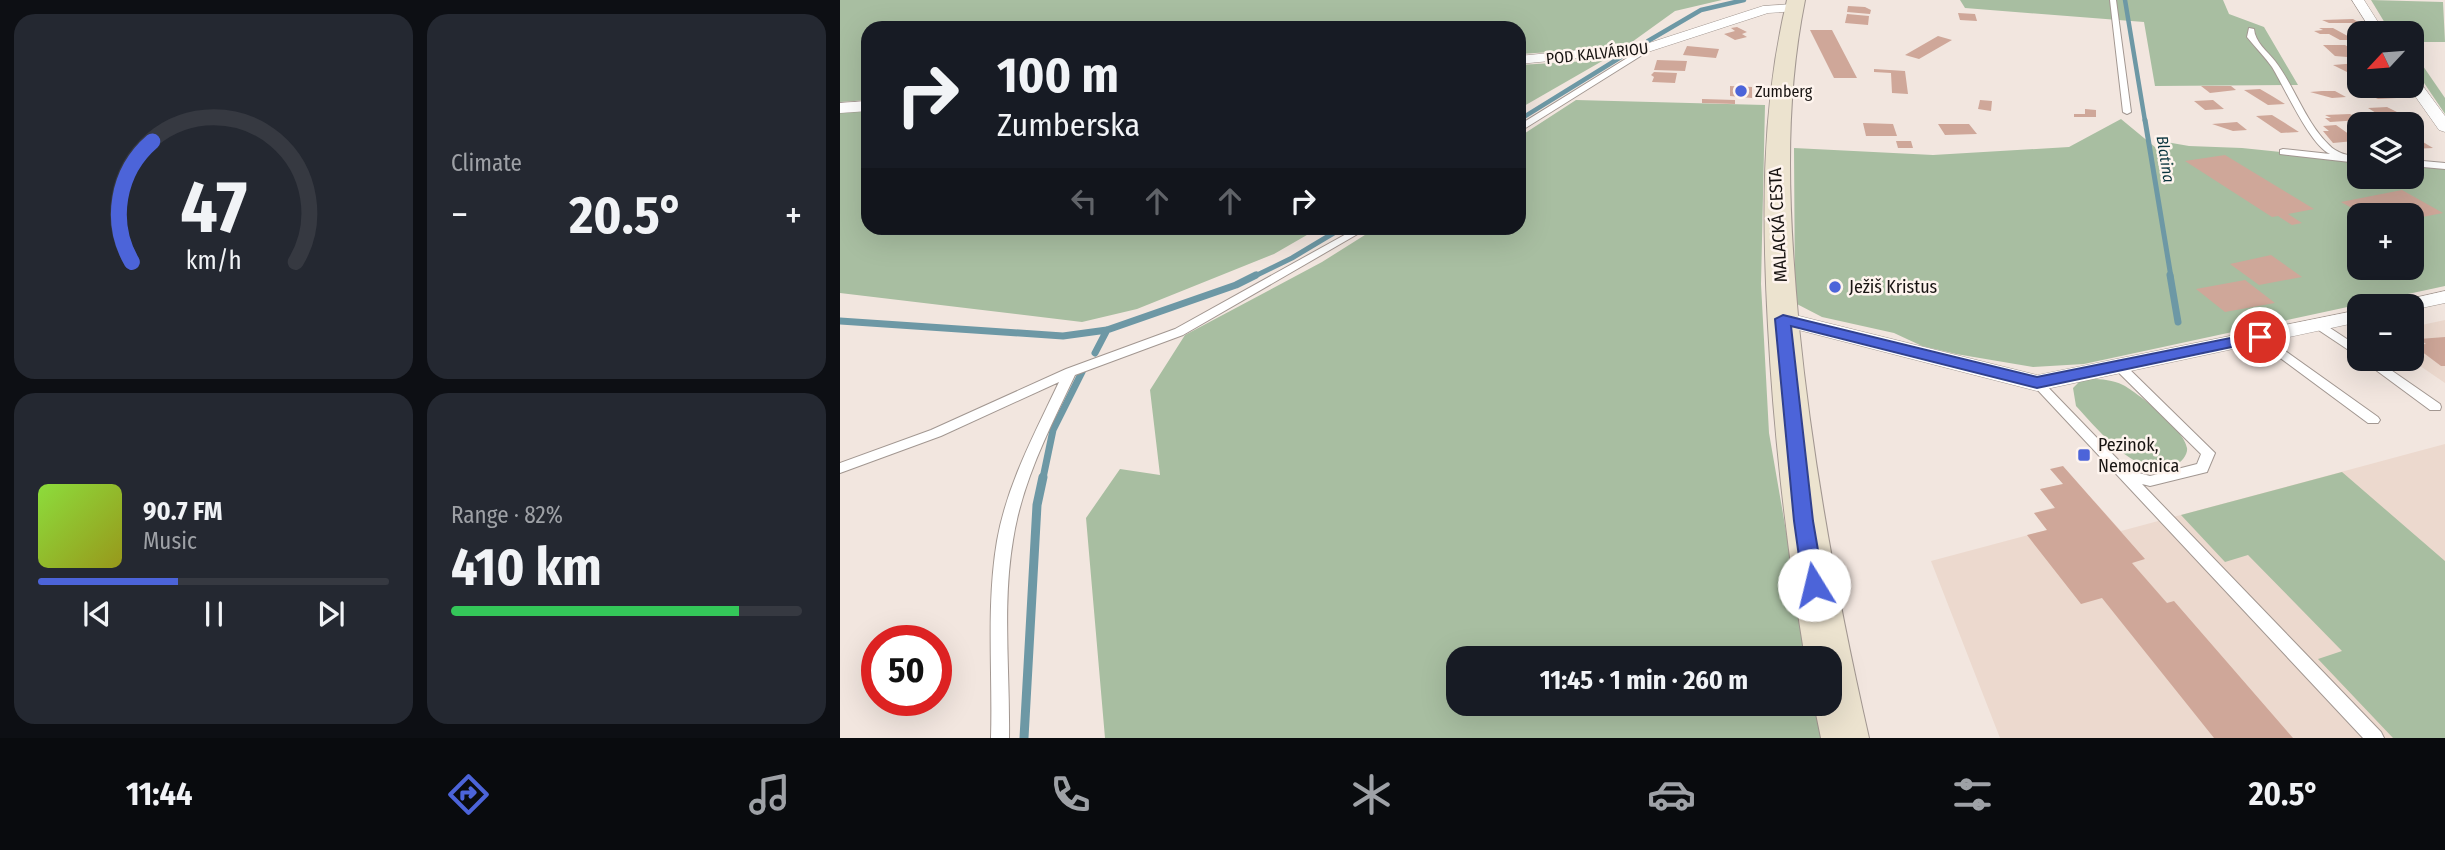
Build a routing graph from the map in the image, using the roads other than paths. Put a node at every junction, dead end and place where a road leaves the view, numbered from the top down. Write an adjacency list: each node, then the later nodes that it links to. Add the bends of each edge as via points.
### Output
1 (2113, 0): 11 (lane)
2 (2358, 0): 4 (street)
3 (1795, 4): 6 (street, POD KALVÁRIOU); 23 (main road, MALACKÁ CESTA, via 1779,84 1775,153)
4 (2371, 21)
5 (2251, 29): 15 (lane, via 2251,37 2274,65 2317,137 2328,150)
6 (1651, 47): 7 (street, POD KALVÁRIOU); 12 (lane)
7 (1526, 59)
8 (2424, 98): 13 (street)
9 (861, 106): 10 (street)
10 (840, 108)
11 (2127, 112)
12 (1526, 125)
13 (2445, 127)
14 (2283, 152): 16 (lane)
15 (2347, 157)
16 (2347, 158)
17 (2424, 164): 18 (lane)
18 (2445, 166)
19 (1351, 235): 29 (lane, via 1179,332)
20 (2445, 297): 21 (street)
21 (2424, 302)
22 (2347, 318): 24 (street)
23 (1783, 319): 30 (street); 35 (main road, MALACKÁ CESTA, via 1803,521)
24 (2318, 324): 25 (street); 26 (lane)
25 (2260, 337): 27 (street); 32 (lane)
26 (2347, 345)
27 (2119, 366): 30 (street); 34 (lane, via 2208,453 2202,468 2150,481)
28 (2384, 371): 31 (lane)
29 (1070, 372): 33 (lane, via 936,433); 37 (lane, via 1031,456 1005,542)
30 (2037, 383): 34 (lane)
31 (2435, 407)
32 (2373, 420)
33 (840, 468)
34 (2124, 474): 39 (lane)
35 (1825, 646)
36 (1840, 716): 38 (main road, MALACKÁ CESTA)
37 (1000, 738)
38 (1845, 738)
39 (2375, 738)

